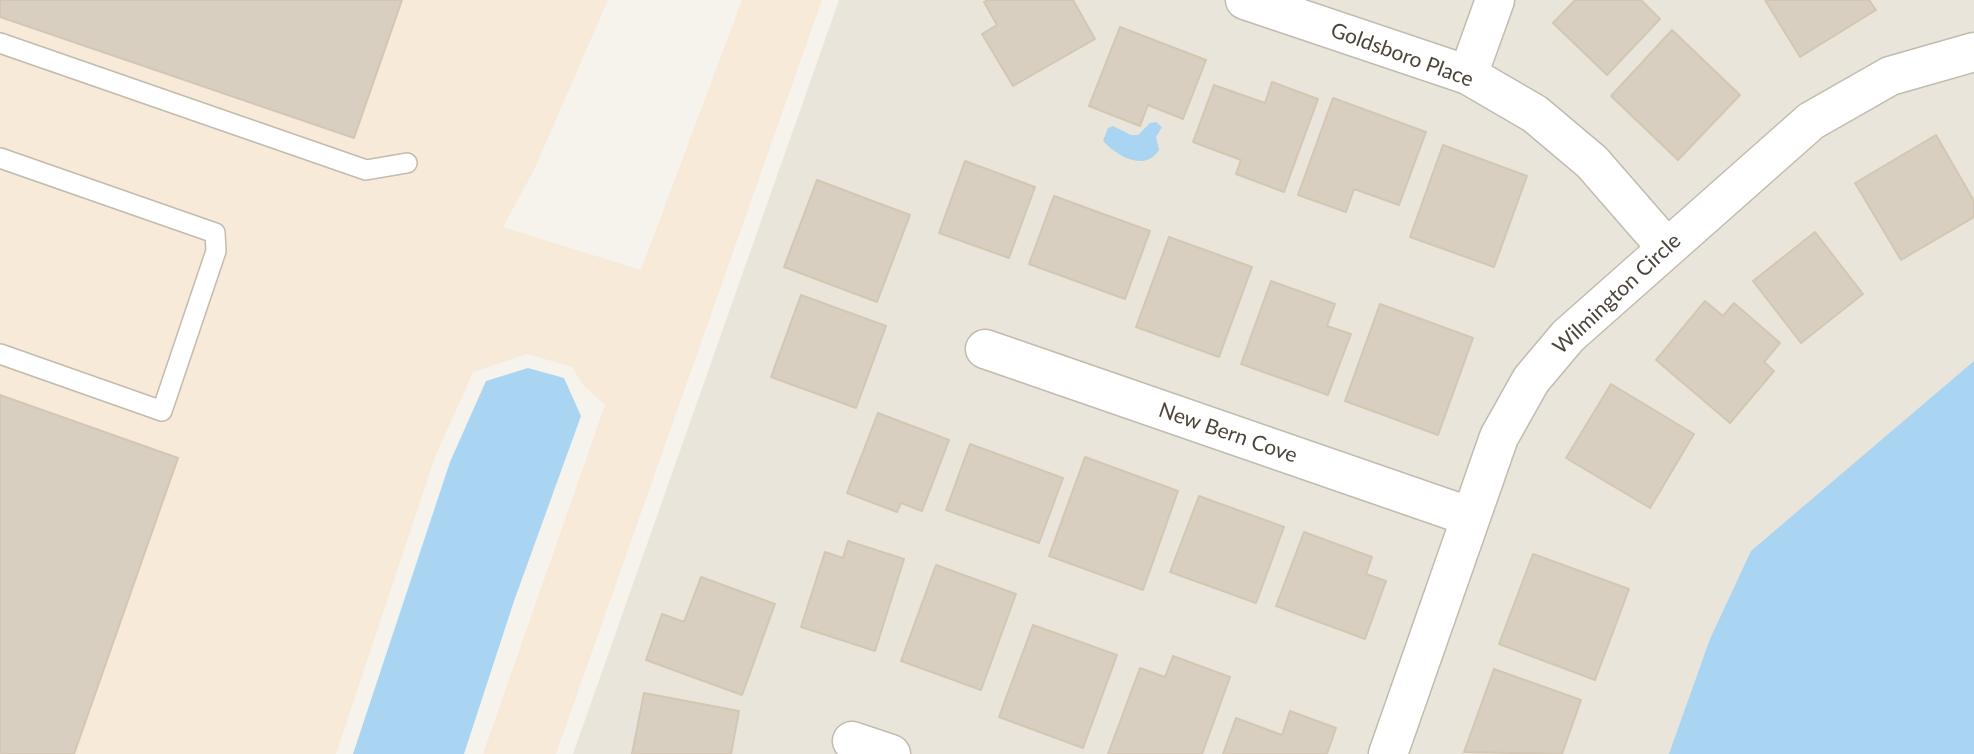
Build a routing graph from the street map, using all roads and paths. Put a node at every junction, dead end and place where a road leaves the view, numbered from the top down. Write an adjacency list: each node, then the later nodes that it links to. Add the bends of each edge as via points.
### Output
1 (1245, 0): 5 (street, Goldsboro Place)
2 (1494, 0): 5 (street)
3 (0, 43): 7 (lane, via 366,170)
4 (1974, 52): 8 (street, Wilmington Circle, via 1890,76 1811,121)
5 (1468, 75): 8 (street, Goldsboro Place, via 1535,114 1573,146)
6 (0, 158): 10 (lane, via 215,233 216,251 162,411)
7 (407, 163)
8 (1666, 247): 11 (street, Wilmington Circle, via 1568,336 1531,380 1499,437)
9 (985, 349): 11 (street, New Bern Cove)
10 (0, 354)
11 (1471, 517): 14 (street, Wilmington Circle)
12 (852, 741): 13 (street)
13 (891, 754)
14 (1388, 754)

